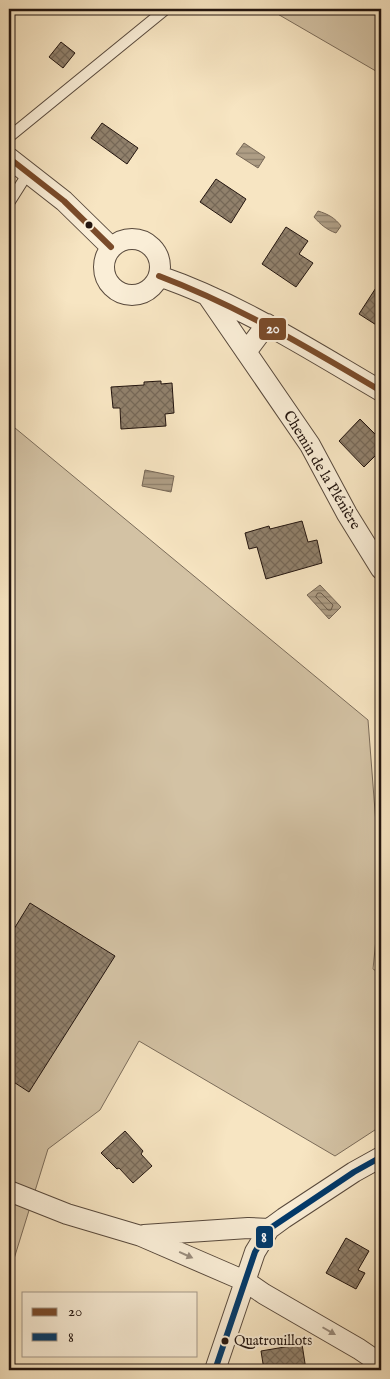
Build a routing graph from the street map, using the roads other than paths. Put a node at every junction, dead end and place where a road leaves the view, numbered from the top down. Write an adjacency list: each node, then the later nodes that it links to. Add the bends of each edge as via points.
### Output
1 (166, 9): 2 (lane)
2 (9, 137)
3 (9, 158): 4 (street)
4 (28, 173): 5 (lane); 6 (street, via 64,201)
5 (9, 203)
6 (111, 247): 7 (street, via 128,238 146,242 159,257); 7 (street, via 106,255 104,273 108,282 122,293 140,294 155,284)
7 (159, 276): 8 (street)
8 (206, 295): 9 (street); 10 (street, Chemin de la Plénière)
9 (267, 324): 10 (street); 11 (street)
10 (246, 352): 12 (street, Chemin de la Plénière, via 310,445)
11 (381, 391)
12 (381, 569)
13 (381, 1157): 15 (street)
14 (9, 1191): 16 (street, via 67,1214)
15 (269, 1230): 16 (street, via 248,1228); 17 (street, via 255,1252)
16 (141, 1236): 17 (street, one-way to 17)
17 (244, 1281): 18 (street, one-way to 18); 19 (street)
18 (381, 1364)
19 (215, 1370)

